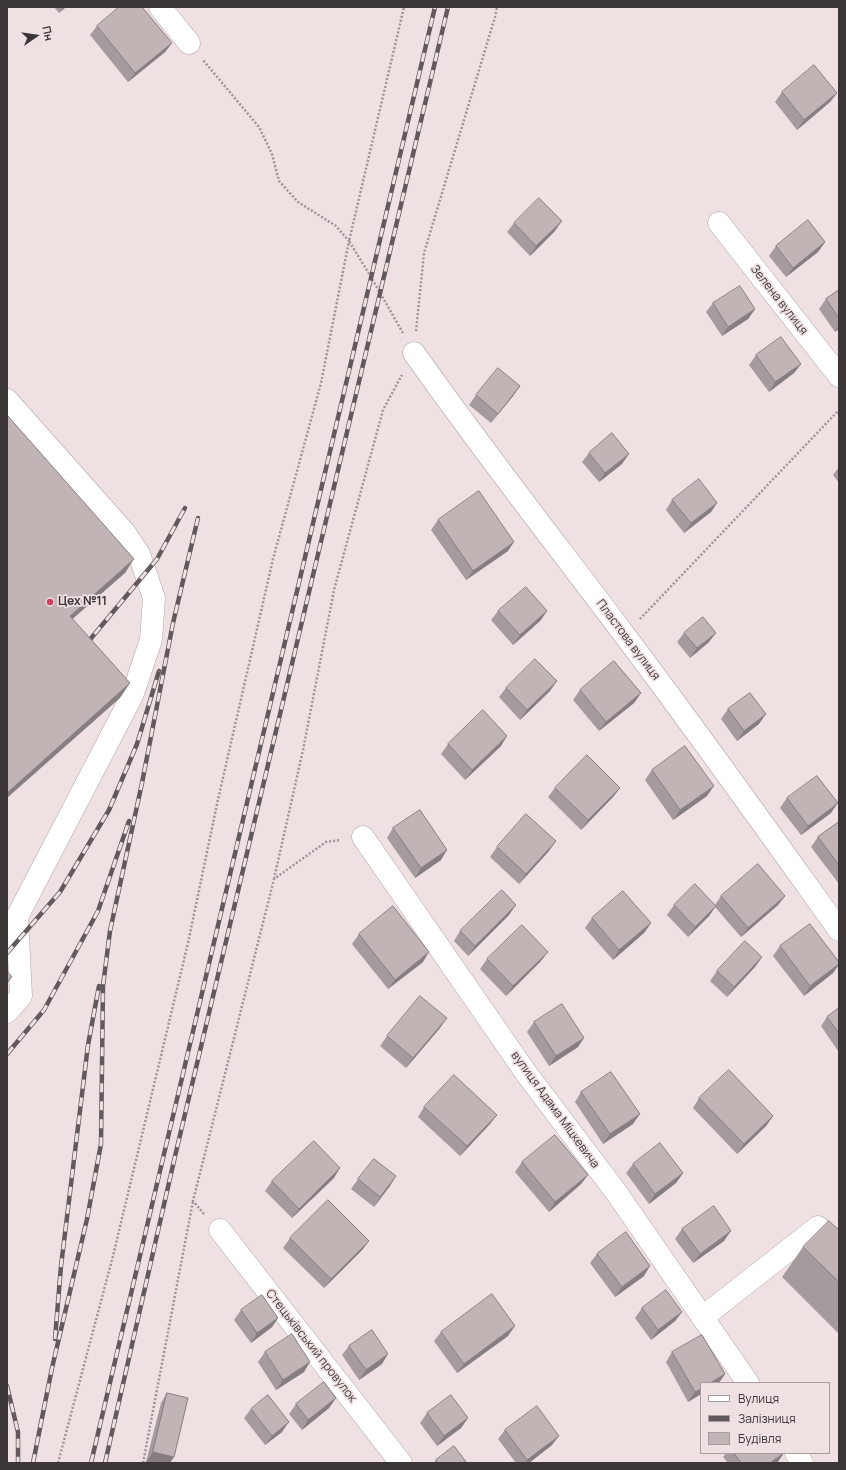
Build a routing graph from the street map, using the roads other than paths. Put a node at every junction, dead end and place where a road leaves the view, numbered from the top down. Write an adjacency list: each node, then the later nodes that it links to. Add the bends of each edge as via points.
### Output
1 (160, 7): 2 (street)
2 (189, 43)
3 (719, 223): 5 (street, Зелена вулиця)
4 (414, 353): 8 (street, Пластова вулиця, via 625,635)
5 (839, 376)
6 (7, 400): 9 (street, via 125,533 139,554 154,598 151,640 132,696 17,917 21,996)
7 (363, 837): 12 (street, вулиця Адама Міцкевича, via 526,1073 616,1192)
8 (839, 930)
9 (7, 1012)
10 (220, 1230): 15 (street, Стецьківський провулок)
11 (839, 1249): 12 (street, via 818,1227)
12 (703, 1317): 13 (street, вулиця Адама Міцкевича)
13 (747, 1382)
14 (797, 1454): 16 (street)
15 (401, 1463)
16 (802, 1463)

